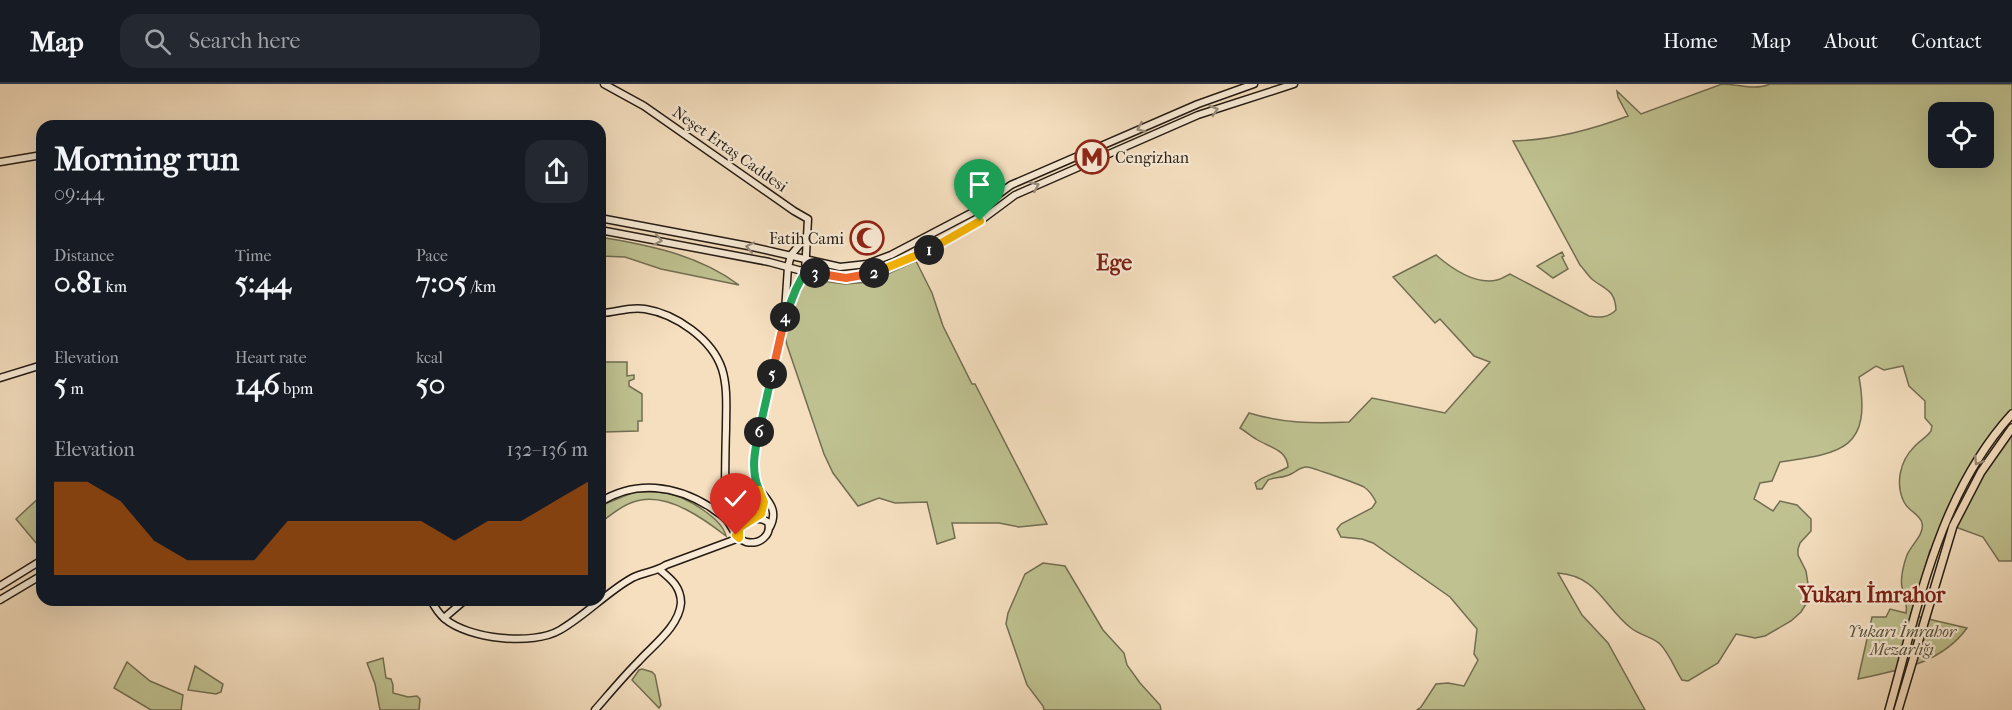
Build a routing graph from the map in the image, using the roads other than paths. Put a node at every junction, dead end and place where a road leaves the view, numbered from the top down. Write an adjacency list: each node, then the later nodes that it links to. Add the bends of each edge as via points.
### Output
1 (604, 84): 8 (main road, Neşet Ertaş Caddesi, via 644,106 808,219)
2 (1254, 84): 10 (main road, one-way to 10, via 1011,184 977,210 891,255 867,264 840,267)
3 (1294, 84): 12 (main road, one-way to 3, via 846,278 885,270 968,228 1015,195 1198,115)
4 (36, 156): 5 (main road)
5 (0, 162)
6 (606, 219): 9 (main road, one-way to 6)
7 (606, 231): 11 (main road, one-way to 11)
8 (807, 237): 9 (main road); 10 (main road)
9 (790, 255): 10 (main road); 11 (main road)
10 (807, 260): 12 (main road)
11 (788, 267): 12 (main road); 14 (main road)
12 (805, 272): 14 (main road)
13 (606, 312): 21 (main road, via 631,308 663,313 691,329 722,369 726,395)
14 (785, 317): 19 (main road, via 755,453 754,477)
15 (36, 367): 16 (main road)
16 (0, 378)
17 (2012, 414): 36 (main road, one-way to 36, via 1958,494 1944,524)
18 (2012, 428): 37 (main road, via 1966,497 1953,526)
19 (759, 490): 22 (main road, via 763,508); 23 (main road, via 773,507)
20 (606, 499): 21 (main road, via 648,486 673,489 698,499)
21 (725, 518): 22 (main road); 24 (main road)
22 (753, 520): 23 (main road, via 764,519); 24 (main road, via 739,528)
23 (770, 527): 24 (main road, via 760,541)
24 (739, 538): 26 (main road)
25 (36, 564): 28 (main road)
26 (660, 570): 29 (main road, via 649,570); 35 (main road, via 679,590 679,613)
27 (36, 578): 30 (main road)
28 (0, 586)
29 (606, 597)
30 (1, 598)
31 (435, 606): 34 (main road)
32 (458, 606): 34 (main road)
33 (593, 606): 34 (main road, via 558,631 530,638 482,635)
34 (444, 618)
35 (595, 710)
36 (1889, 710)
37 (1898, 710)

